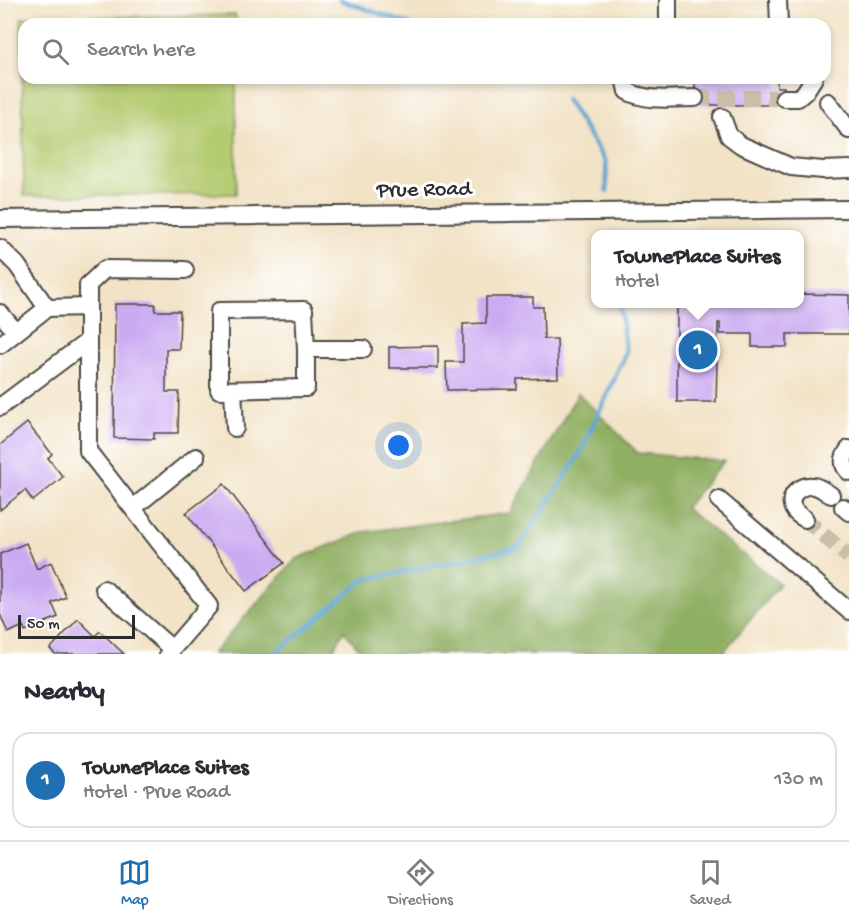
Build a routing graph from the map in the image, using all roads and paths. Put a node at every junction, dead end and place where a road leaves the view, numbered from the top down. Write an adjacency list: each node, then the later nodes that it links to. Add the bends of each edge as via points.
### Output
1 (668, 0): 3 (street)
2 (778, 0): 4 (street)
3 (668, 18)
4 (779, 18)
5 (625, 84): 7 (street, via 627,91 645,98)
6 (810, 84): 8 (street, via 798,98)
7 (695, 98)
8 (784, 98)
9 (828, 102): 11 (street)
10 (722, 117): 12 (street, via 729,136 741,145 791,167)
11 (849, 130)
12 (849, 169)
13 (849, 209): 14 (street, Prue Road)
14 (0, 219)
15 (0, 248): 18 (street)
16 (185, 270): 17 (street, via 105,269 88,285)
17 (88, 307): 18 (street); 21 (street)
18 (47, 308): 20 (street)
19 (0, 313): 20 (street)
20 (16, 332): 22 (street)
21 (88, 341): 26 (street); 33 (street, via 88,451)
22 (0, 345)
23 (363, 349): 24 (street)
24 (306, 350): 25 (street, via 306,388); 25 (street, via 304,310 219,311 219,390)
25 (233, 390): 27 (street)
26 (0, 407)
27 (235, 428)
28 (849, 449): 30 (street, via 843,461)
29 (196, 457): 33 (street)
30 (849, 472)
31 (719, 500): 36 (street)
32 (841, 505): 34 (street, via 818,487 804,486 793,495 792,505)
33 (133, 508): 37 (street, via 209,606)
34 (805, 519)
35 (104, 589): 37 (street)
36 (849, 611)
37 (170, 652)

